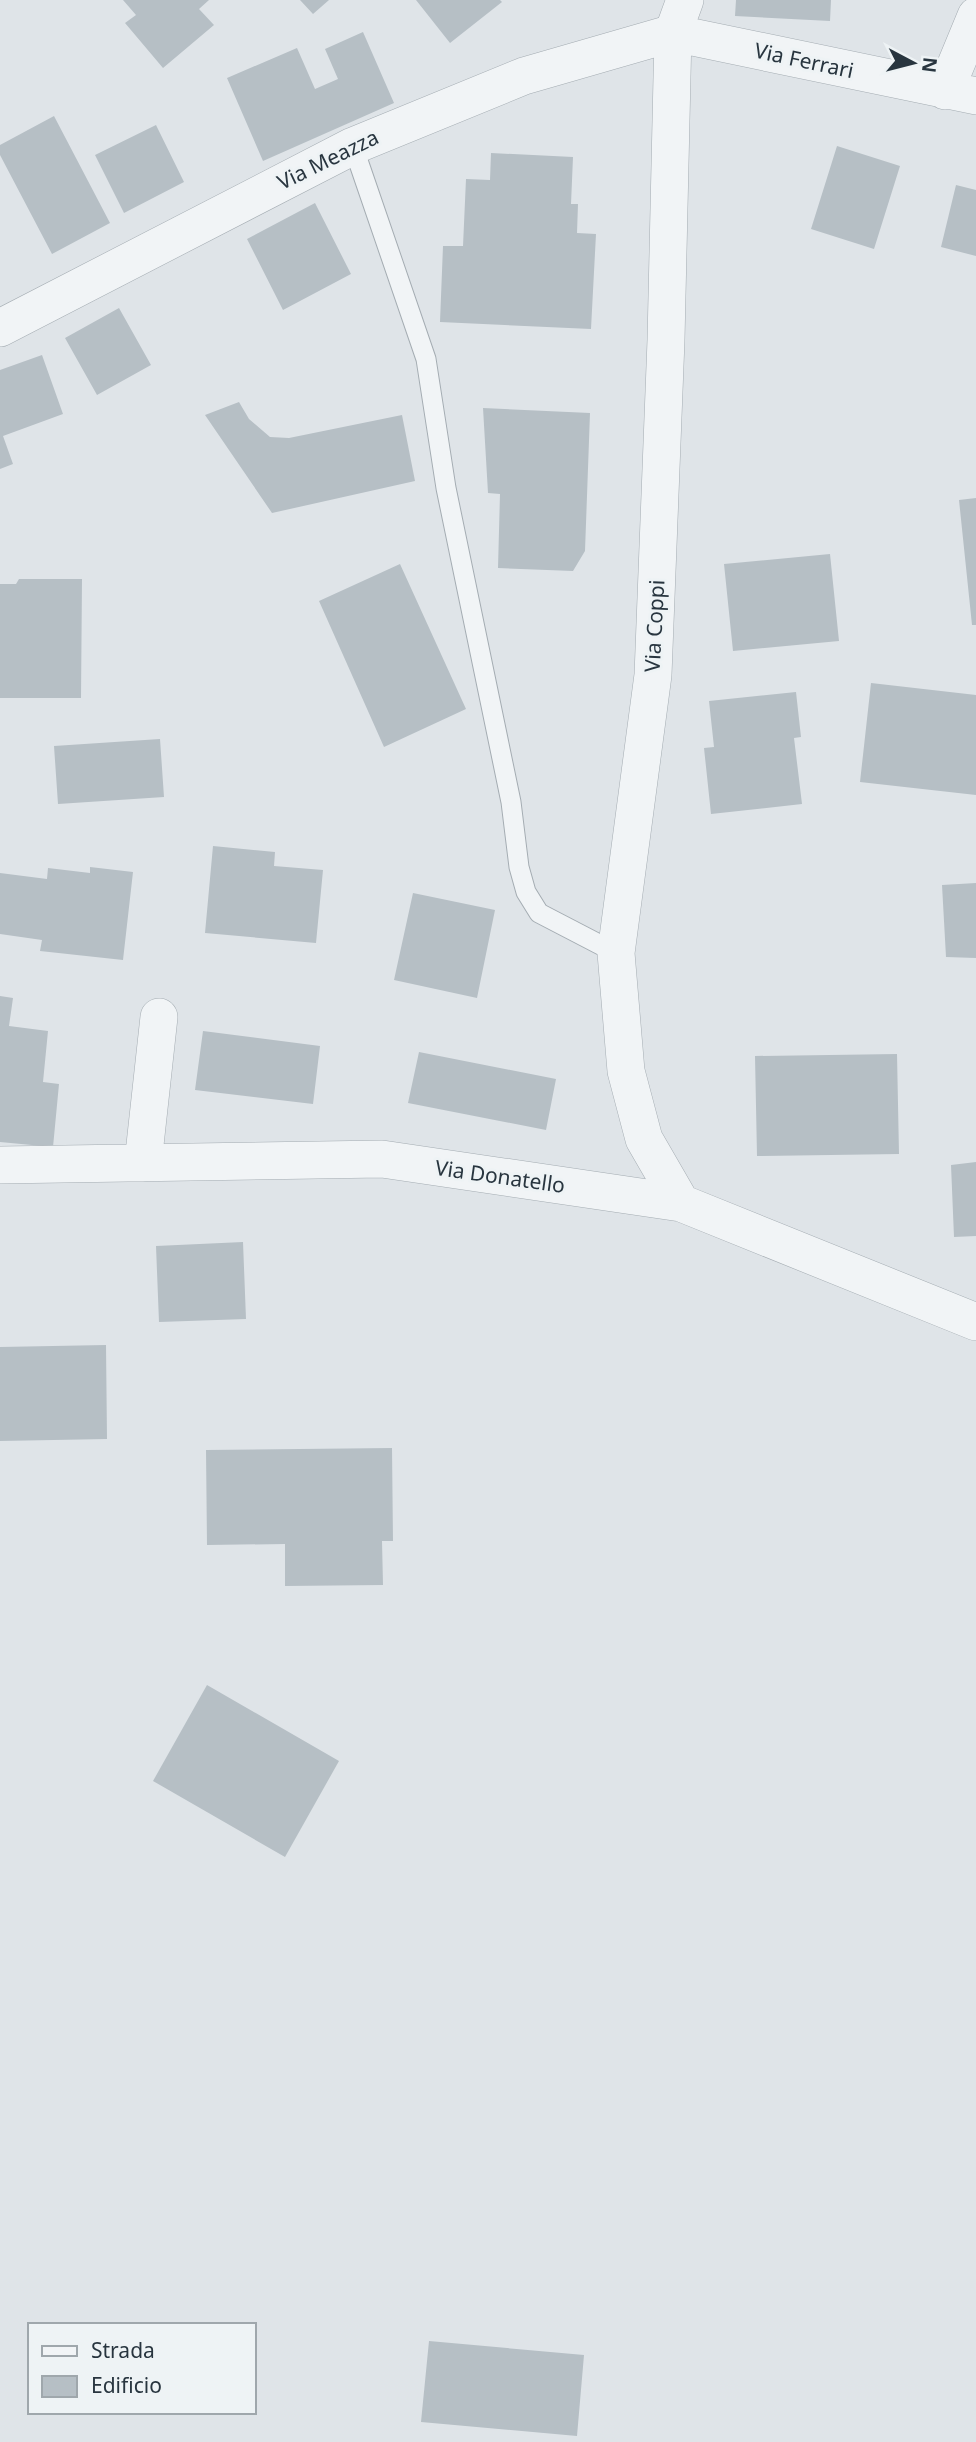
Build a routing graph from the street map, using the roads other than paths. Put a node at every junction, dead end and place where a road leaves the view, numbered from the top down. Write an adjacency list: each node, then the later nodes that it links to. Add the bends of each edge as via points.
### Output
1 (679, 16): 3 (street, Via Ferrari); 4 (street, Via Meazza); 6 (street, Via Coppi, via 653,675)
2 (976, 16): 3 (street)
3 (960, 93)
4 (353, 146): 5 (street, Via Meazza); 6 (lane, via 426,359 446,488 526,892 539,914)
5 (0, 328)
6 (616, 953): 10 (street, Via Coppi, via 626,1071 644,1139)
7 (159, 1017): 8 (street)
8 (143, 1163): 9 (street, Via Donatello); 10 (street, Via Donatello, via 382,1159)
9 (0, 1165)
10 (681, 1203): 11 (street, Via Donatello)
11 (976, 1322)

